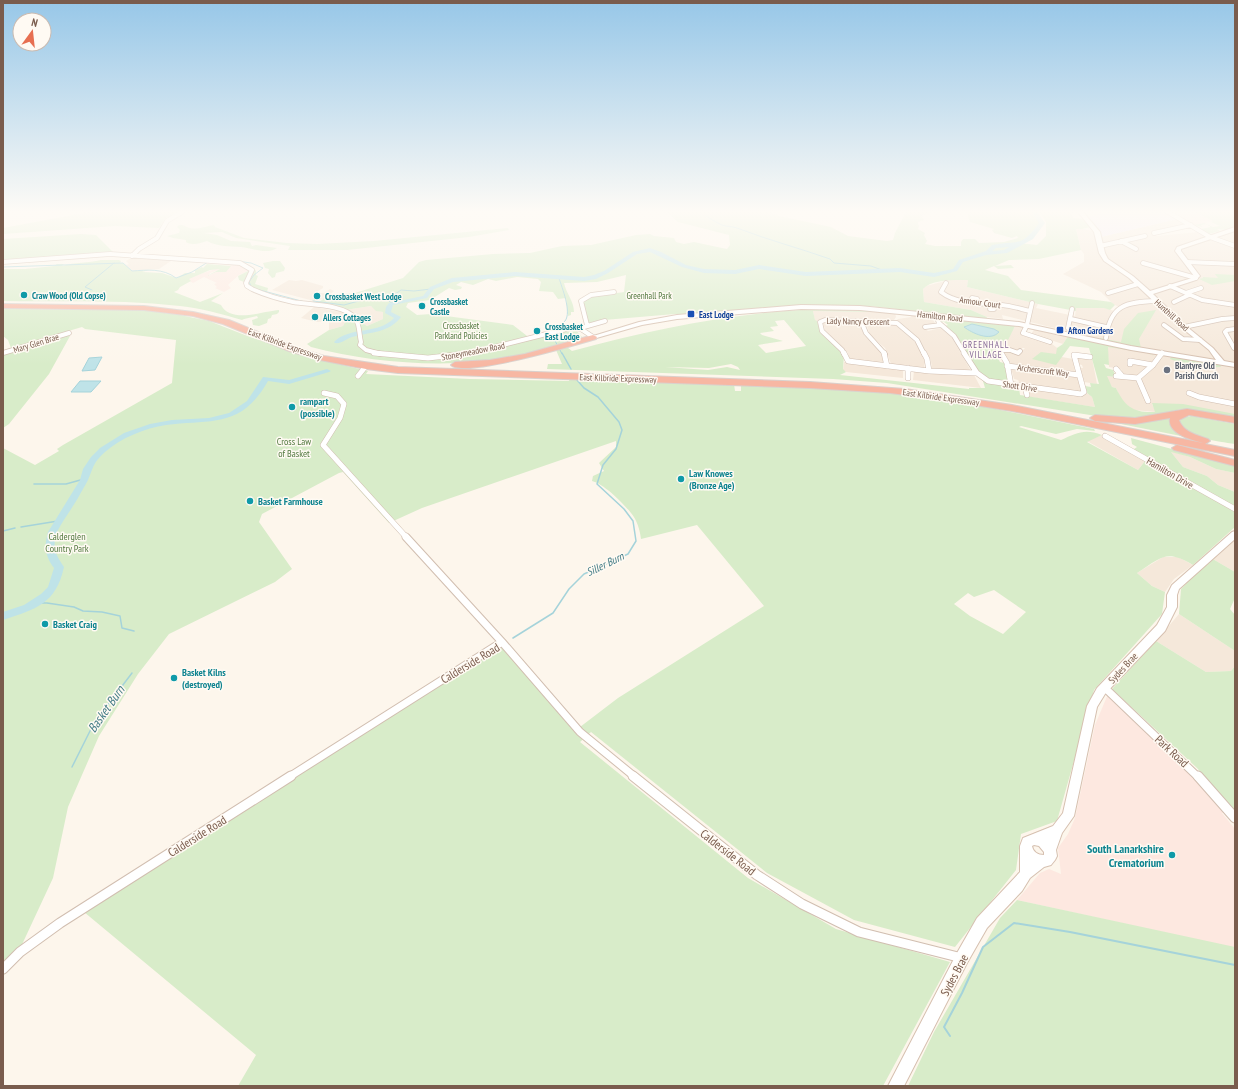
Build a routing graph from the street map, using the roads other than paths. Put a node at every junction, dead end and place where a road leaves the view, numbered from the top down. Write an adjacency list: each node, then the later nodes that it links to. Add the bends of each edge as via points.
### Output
1 (237, 263): 35 (street, Stoneymeadow Road, via 251,268 247,286 293,302 331,308 351,315 355,319 360,345 370,352 422,359 435,358 491,349 570,328)
2 (1110, 263): 9 (main road, Hunthill Road)
3 (1143, 263): 7 (street)
4 (1188, 263): 7 (main road, via 1196,273)
5 (1207, 263): 6 (street)
6 (1235, 264)
7 (1196, 278): 10 (main road)
8 (944, 284): 29 (street, Armour Court, via 941,292 944,296 973,299 993,308 1003,305 1033,307)
9 (1138, 284): 13 (street); 14 (main road, Hunthill Road)
10 (1170, 286): 14 (main road); 15 (street)
11 (1201, 288): 15 (street)
12 (614, 292): 27 (street, via 591,295 581,301)
13 (1108, 293)
14 (1148, 294): 16 (main road, Hunthill Road)
15 (1188, 294): 17 (street); 19 (street, via 1202,300)
16 (1156, 301): 33 (street, via 1128,303 1120,307 1109,319); 34 (main road, Hunthill Road)
17 (1174, 302)
18 (3, 303): 56 (highway, East Kilbride Expressway, via 137,305 187,309 228,319 346,360)
19 (1235, 305)
20 (3, 306): 53 (highway, East Kilbride Expressway, via 144,308 193,314 226,322 310,355)
21 (1074, 311): 24 (street)
22 (936, 315): 28 (street, Shott Drive); 29 (main road, Hamilton Road); 38 (main road, Hamilton Road, via 860,308 801,307 715,314 643,327 605,339)
23 (1235, 318): 34 (street, via 1225,317)
24 (1071, 319): 31 (street); 33 (street)
25 (605, 321): 27 (street)
26 (861, 321): 54 (street, via 865,332 884,351); 54 (street, Lady Nancy Crescent, via 820,322 822,330 842,350 848,361); 59 (street, Lady Nancy Crescent, via 893,322 900,325 917,340 927,359)
27 (587, 325): 35 (street)
28 (941, 325): 32 (street); 60 (street, Shott Drive, via 956,339)
29 (1027, 325): 41 (street, via 1023,333); 47 (main road, Hamilton Road)
30 (1164, 325): 40 (street, via 1183,340)
31 (1071, 326)
32 (926, 327)
33 (1106, 327): 39 (street)
34 (1184, 327): 40 (main road, Hunthill Road)
35 (581, 329): 38 (street)
36 (1235, 329): 43 (street, via 1225,332)
37 (69, 333): 46 (street, Mary Glen Brae)
38 (593, 337): 56 (highway, via 553,350 495,362)
39 (1106, 338)
40 (1200, 340): 50 (main road, Hunthill Road)
41 (1050, 342)
42 (995, 344): 44 (street)
43 (1234, 348)
44 (999, 350): 45 (street, via 1018,353); 55 (street)
45 (1020, 351)
46 (3, 353)
47 (1162, 353): 50 (main road, Hamilton Road); 51 (street)
48 (1090, 357): 61 (street, Shott Drive, via 1074,355)
49 (1129, 361): 51 (street)
50 (1222, 363): 52 (main road, Hamilton Road)
51 (1153, 365): 66 (street)
52 (1235, 365)
53 (366, 366): 62 (street); 75 (highway, East Kilbride Expressway, via 430,371 875,388 955,398)
54 (887, 366): 57 (street, Lady Nancy Crescent)
55 (1008, 366): 61 (street, Archerscroft Way); 67 (street)
56 (411, 367): 73 (highway, East Kilbride Expressway, via 845,383 936,392)
57 (908, 368): 59 (street, Lady Nancy Crescent); 65 (street)
58 (1116, 369): 64 (street)
59 (929, 371): 60 (street, Lady Nancy Crescent)
60 (976, 373): 67 (street, Shott Drive, via 988,382)
61 (1079, 375): 68 (street, Shott Drive, via 1084,392 1081,394)
62 (358, 376)
63 (1116, 376): 64 (street)
64 (1122, 376): 66 (street)
65 (908, 378)
66 (1138, 378): 72 (street)
67 (1011, 385): 68 (street, Shott Drive)
68 (1025, 387): 71 (street)
69 (324, 393): 84 (street, via 337,396 344,404 344,408 323,445)
70 (1183, 394): 74 (street, via 1188,391 1199,397)
71 (1027, 395)
72 (1148, 401)
73 (1011, 404): 76 (highway, via 1118,421 1150,419 1184,412); 78 (highway, East Kilbride Expressway)
74 (1235, 404)
75 (1048, 416): 80 (highway, East Kilbride Expressway); 81 (highway)
76 (1235, 420): 78 (highway, via 1189,414 1175,418 1175,424 1180,430)
77 (1105, 436): 82 (street, Hamilton Drive)
78 (1216, 445): 79 (highway, East Kilbride Expressway)
79 (1235, 449)
80 (1235, 453)
81 (1235, 463)
82 (1235, 509)
83 (1235, 534): 85 (main road, Sydes Brae, via 1175,587 1172,607 1161,628)
84 (502, 642): 92 (street, Calderside Road, via 580,732 757,875 802,904 859,932); 93 (street, Calderside Road, via 60,923 20,952)
85 (1104, 688): 86 (street, Park Road, via 1190,768); 87 (main road, Sydes Brae, via 1092,706 1068,816)
86 (1235, 818)
87 (1057, 830): 88 (main road); 89 (main road, Sydes Brae)
88 (1029, 843): 89 (main road, via 1045,843); 90 (main road, via 1031,856); 91 (main road)
89 (1050, 850): 90 (main road, via 1050,859)
90 (1041, 862): 91 (main road, Sydes Brae)
91 (1026, 874): 92 (main road, Sydes Brae, via 1018,886 982,923)
92 (962, 958): 94 (main road, Sydes Brae)
93 (3, 970)
94 (896, 1086)

